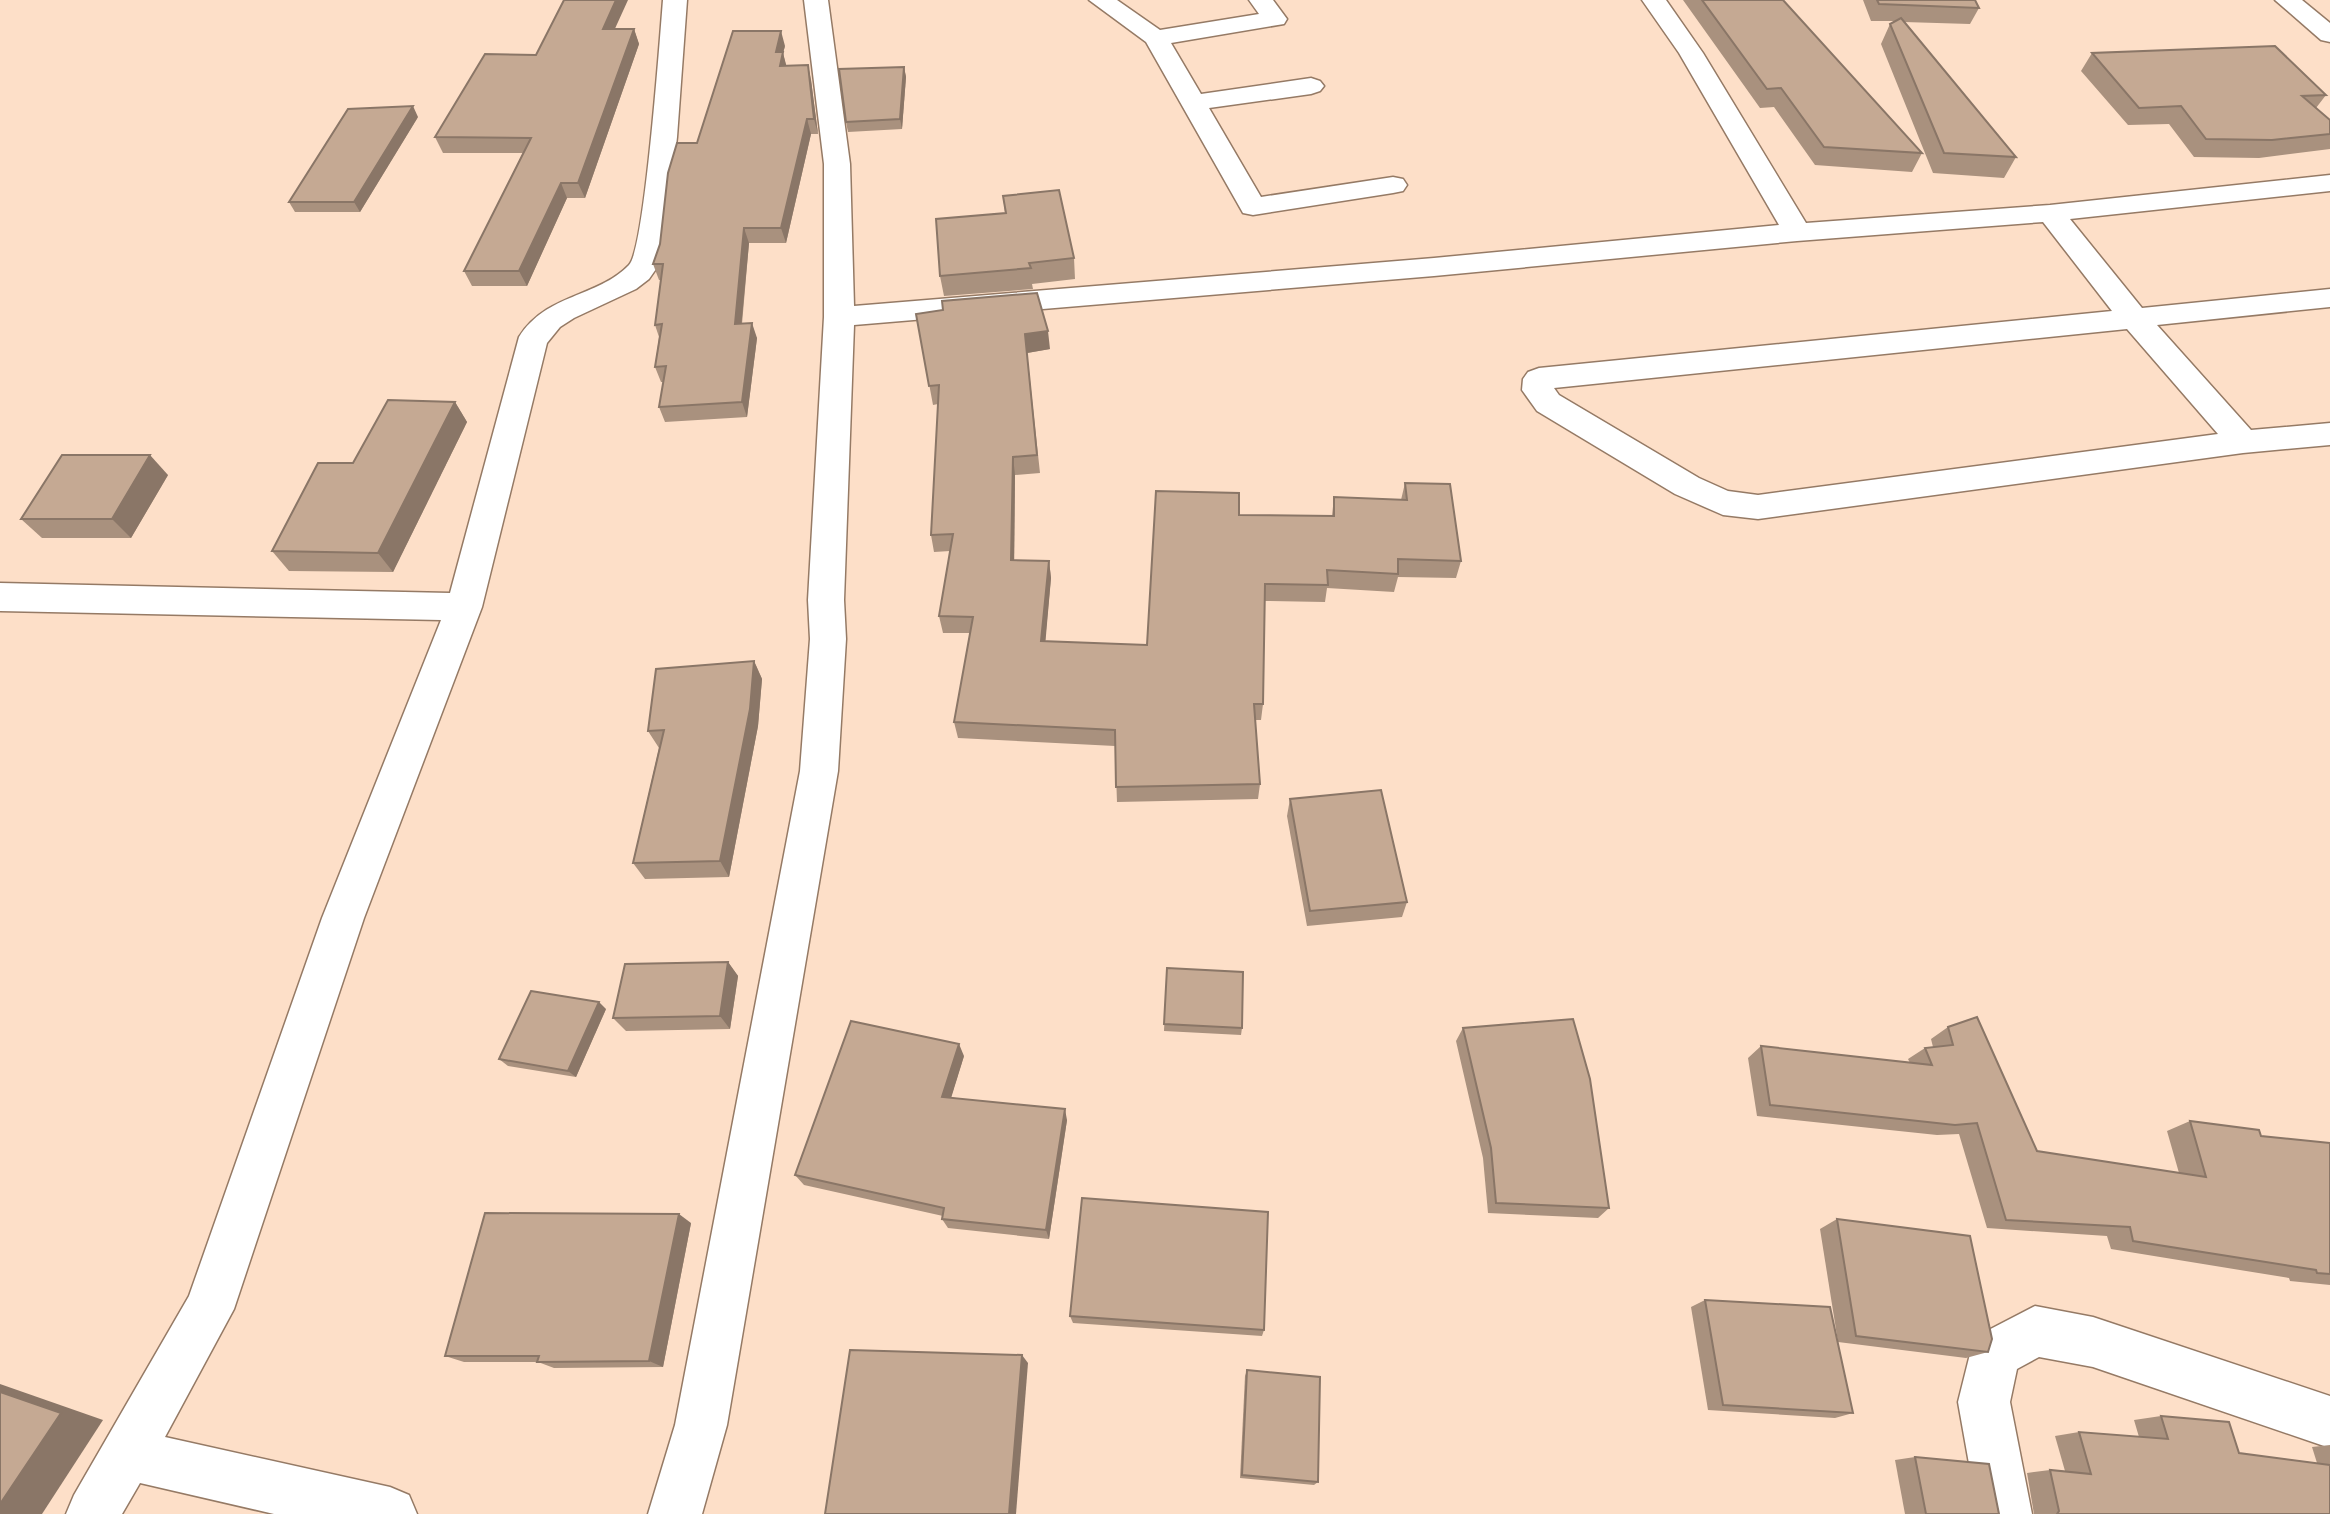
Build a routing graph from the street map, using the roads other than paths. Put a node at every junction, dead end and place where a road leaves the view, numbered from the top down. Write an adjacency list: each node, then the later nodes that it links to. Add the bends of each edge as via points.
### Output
1 (675, 0): 21 (street, via 649,259 641,273 555,317 538,331)
2 (816, 0): 16 (street, via 837,164)
3 (1261, 0): 8 (street, via 1275,19)
4 (1654, 0): 14 (street)
5 (2287, 0): 7 (street)
6 (1117, 3): 8 (street)
7 (2330, 35)
8 (1156, 38): 10 (street)
9 (1311, 86): 10 (street)
10 (1194, 103): 12 (street, via 1253,207)
11 (2330, 183): 13 (street)
12 (1393, 185)
13 (2050, 213): 14 (street); 17 (street)
14 (1797, 232): 16 (street)
15 (2330, 298): 17 (street)
16 (839, 317): 26 (street, via 820,771 701,1426)
17 (2134, 318): 19 (street); 19 (street, via 1539,379 1538,390 1548,403 1687,486 1723,503 1758,507)
18 (2330, 434): 19 (street)
19 (2243, 442)
20 (0, 597): 21 (street)
21 (464, 607): 23 (street, via 343,918 208,1310)
22 (2330, 1422): 27 (street, via 2093,1342 2035,1331 1995,1354 1984,1402)
23 (127, 1454): 24 (street); 25 (street)
24 (93, 1514)
25 (390, 1514)
26 (676, 1514)
27 (2005, 1514)

